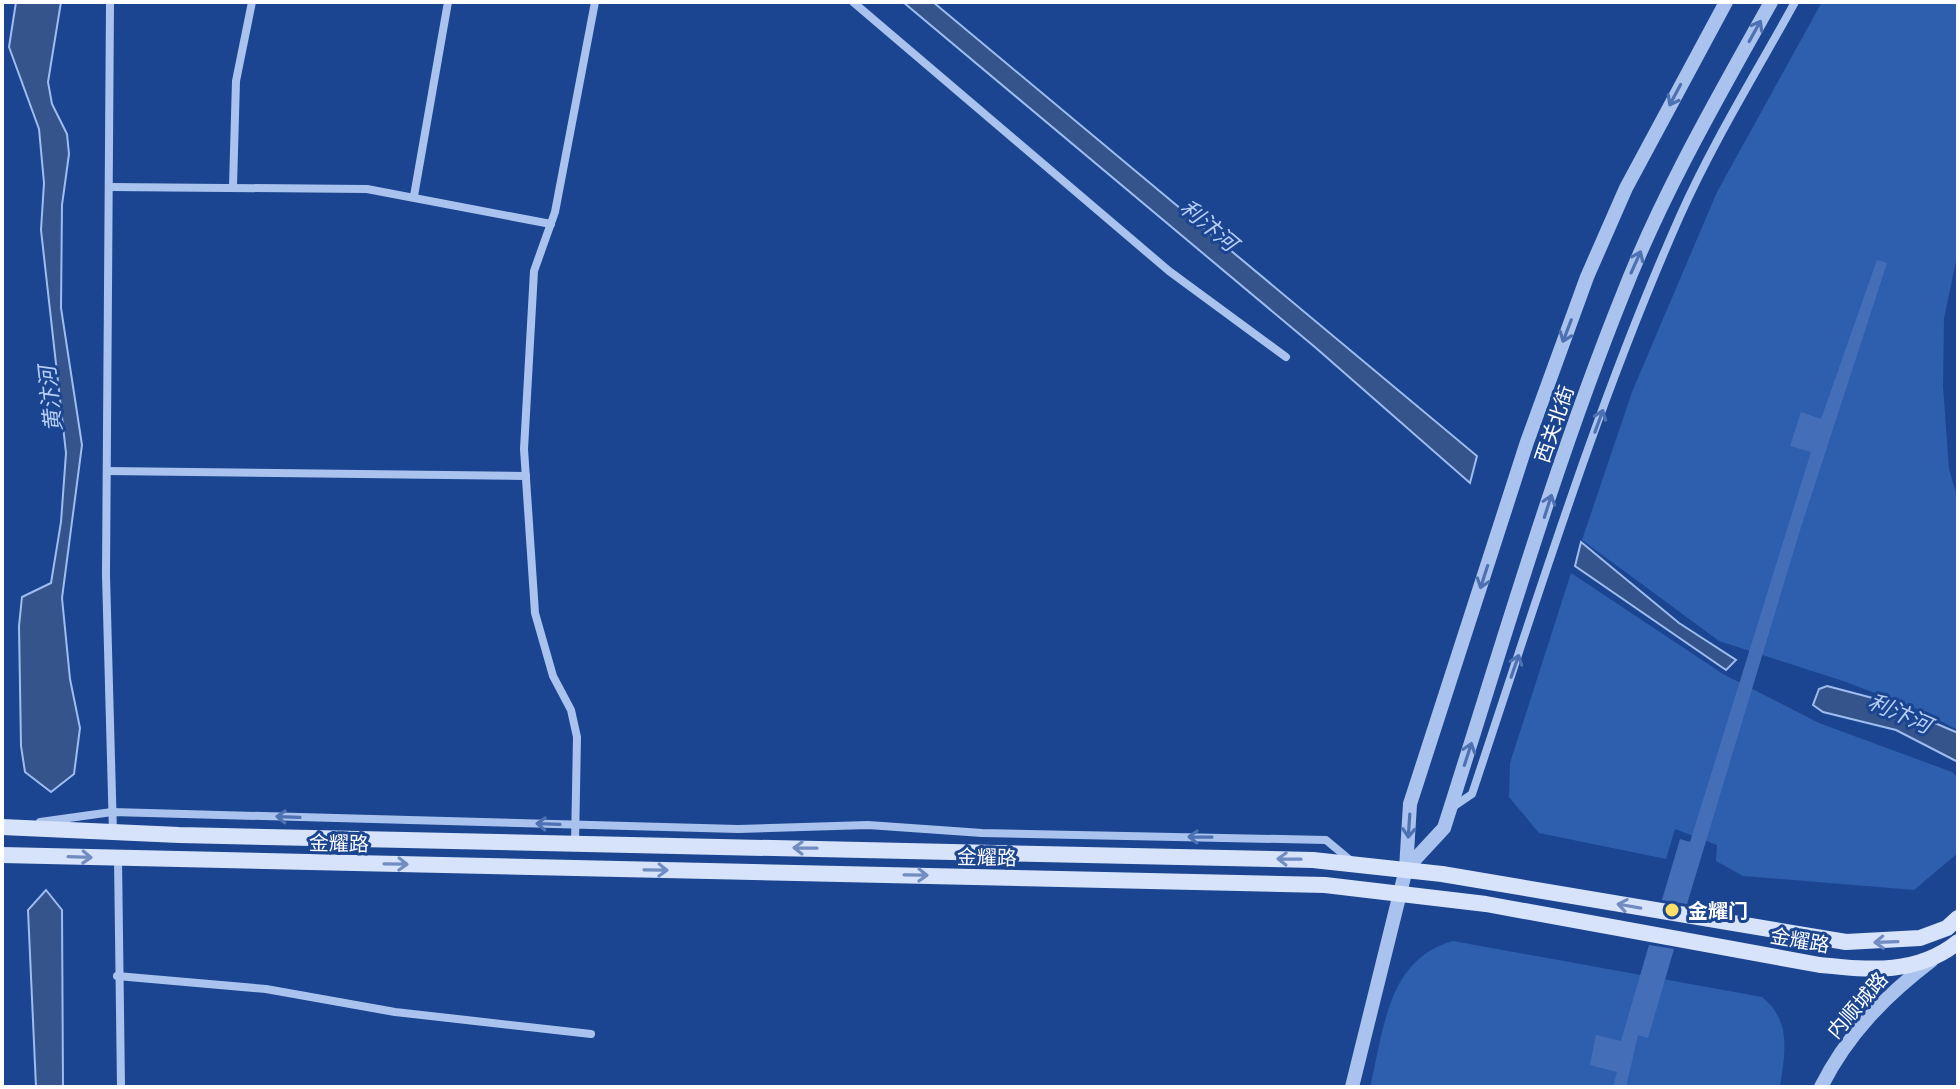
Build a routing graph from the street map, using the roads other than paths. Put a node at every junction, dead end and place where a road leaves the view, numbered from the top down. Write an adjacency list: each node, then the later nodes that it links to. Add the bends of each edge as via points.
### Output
1 (110, 2): 10 (street)
2 (252, 2): 9 (street, via 236,81)
3 (448, 2): 11 (street)
4 (595, 2): 12 (street)
5 (853, 2): 13 (street, via 1169,271)
6 (1726, 2): 26 (street, 西关北街, one-way to 26, via 1626,188 1551,374 1410,804)
7 (1771, 2): 16 (street, 西关北街, one-way to 7, via 1564,454 1623,292 1662,205)
8 (1795, 2): 16 (street, one-way to 8, via 1472,794 1647,291 1687,201)
9 (233, 186): 10 (street); 11 (street, via 367,189)
10 (109, 187): 14 (street)
11 (414, 196): 12 (street)
12 (551, 224): 15 (street, via 534,271)
13 (1286, 357)
14 (107, 471): 15 (street); 17 (street)
15 (526, 476): 18 (street, via 535,613 577,737)
16 (1450, 810): 26 (street, 西关北街, via 1444,828)
17 (112, 812): 18 (street, one-way to 17); 19 (street); 20 (street)
18 (575, 825): 21 (street); 25 (street, one-way to 18, via 1326,840 982,833 868,825)
19 (3, 827): 20 (main road, 金耀路)
20 (113, 833): 21 (main road, 金耀路)
21 (575, 844): 25 (main road, 金耀路, one-way to 21)
22 (10, 855): 23 (main road, 金耀路, one-way to 23); 24 (main road)
23 (118, 858): 27 (main road, 金耀路, one-way to 27, via 1325,885); 31 (street)
24 (2, 863)
25 (1353, 863): 26 (main road, 金耀路)
26 (1406, 869): 27 (street, 西关北街); 28 (main road, 金耀路, one-way to 26, via 1920,938 1846,942)
27 (1401, 893): 30 (main road, 金耀路, via 1820,965 1874,970); 34 (street, 西关北街)
28 (1958, 918)
29 (1958, 942): 30 (main road, 金耀路)
30 (1934, 958): 35 (street, 内顺城路, via 1883,1000 1853,1035)
31 (117, 976): 32 (street, via 266,989 395,1012); 33 (street)
32 (591, 1034)
33 (121, 1087)
34 (1352, 1087)
35 (1821, 1087)

